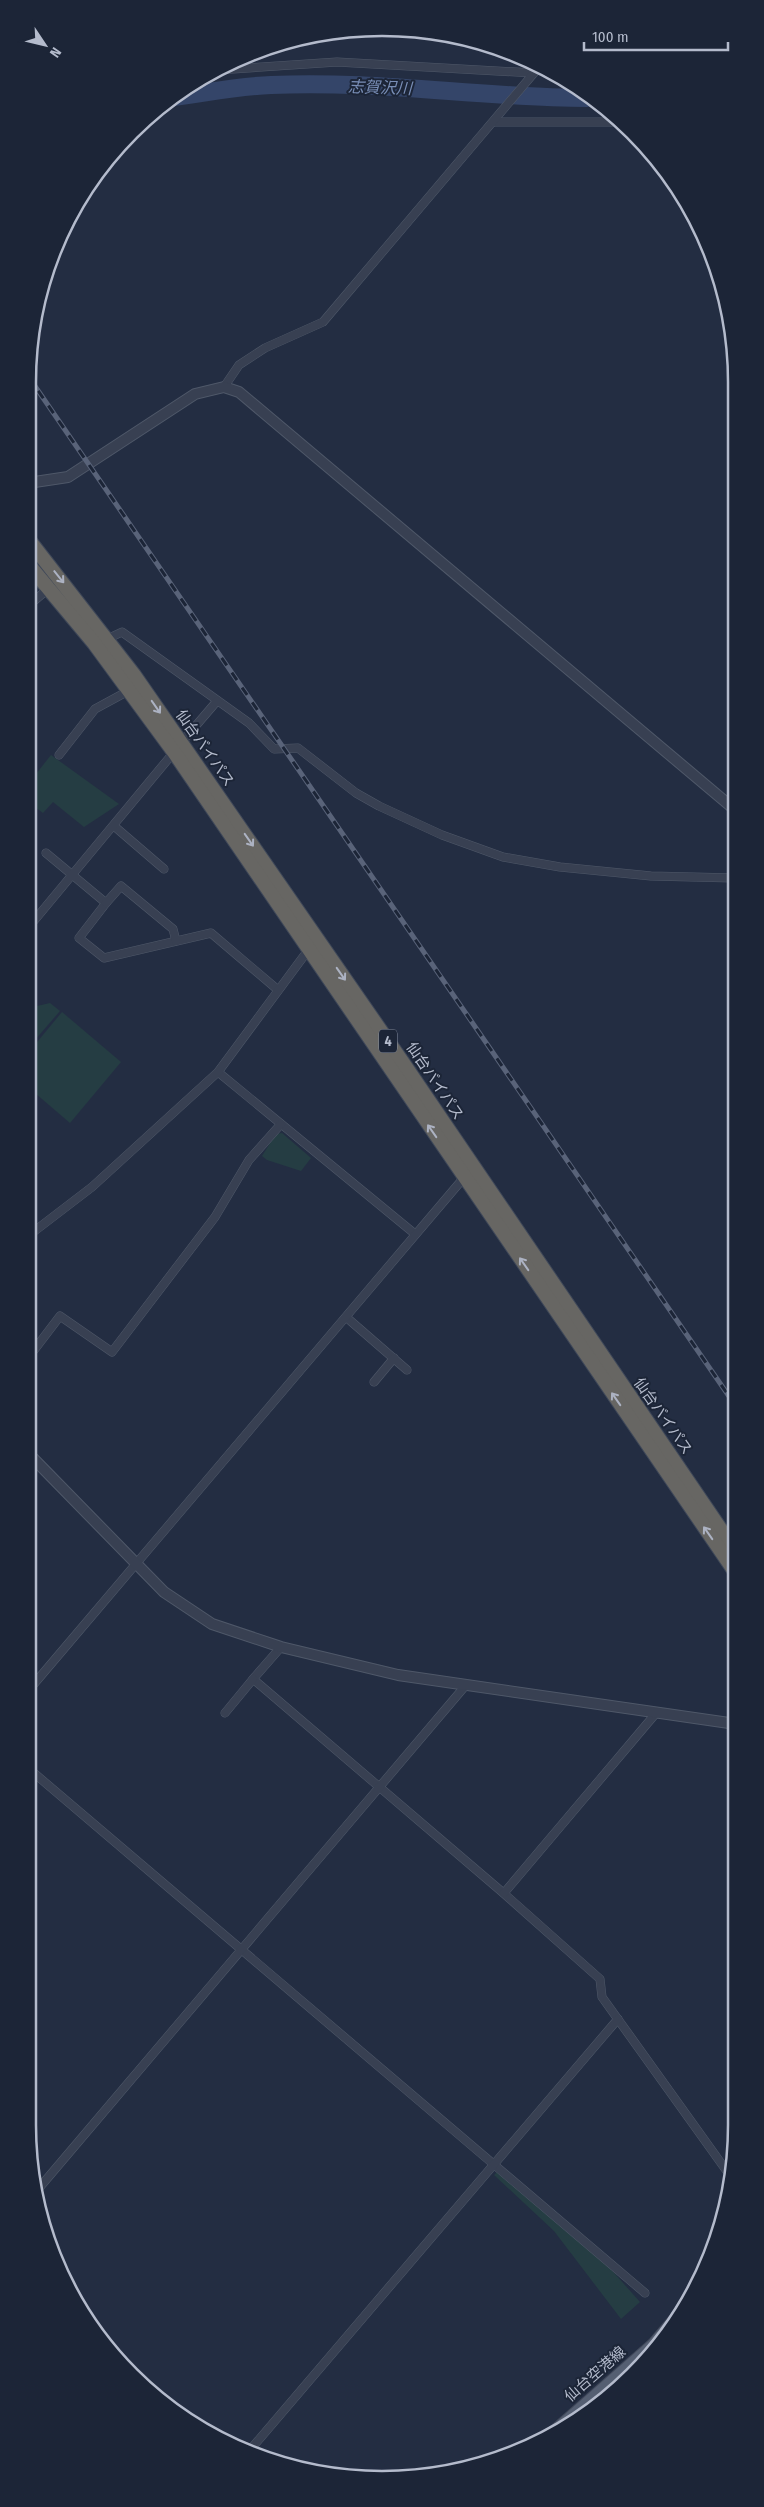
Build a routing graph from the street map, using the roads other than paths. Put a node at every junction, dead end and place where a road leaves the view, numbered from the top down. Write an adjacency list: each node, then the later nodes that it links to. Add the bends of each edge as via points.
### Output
1 (237, 69): 2 (street, via 337,62)
2 (535, 72): 3 (street)
3 (497, 120): 4 (street); 5 (street, via 323,322 265,348 239,365)
4 (610, 122)
5 (224, 387): 6 (street, via 195,394 68,477); 16 (street, via 239,392 256,406)
6 (36, 482)
7 (36, 549): 11 (highway, 仙台バイパス / 4, one-way to 11)
8 (36, 574): 9 (highway, 仙台バイパス / 4)
9 (48, 589): 10 (street); 12 (highway, 仙台バイパス / 4)
10 (36, 599)
11 (107, 639): 13 (street, via 122,632); 14 (highway, 仙台バイパス / 4, one-way to 14)
12 (130, 690): 14 (highway, 仙台バイパス / 4); 15 (street, via 95,709)
13 (217, 701): 14 (street); 21 (street, via 249,723 274,749 298,748 356,793 380,806 503,857 552,866 651,876)
14 (177, 747): 17 (street); 25 (highway, 仙台バイパス / 4); 29 (highway, 仙台バイパス / 4, one-way to 29)
15 (59, 755)
16 (728, 804)
17 (114, 826): 19 (street); 20 (street)
18 (46, 853): 20 (street)
19 (164, 869)
20 (73, 874): 22 (street); 23 (street)
21 (728, 878)
22 (106, 903): 24 (street, via 121,886 173,928); 24 (street, via 79,938 104,958)
23 (36, 918)
24 (176, 942): 26 (street, via 211,933)
25 (309, 949): 26 (street); 29 (highway, 仙台バイパス / 4, one-way to 25)
26 (278, 990): 27 (street)
27 (218, 1072): 28 (street); 30 (street, via 92,1187)
28 (281, 1124): 31 (street); 33 (street, via 249,1160 215,1217 112,1352 60,1316)
29 (469, 1172): 31 (street); 38 (highway, 仙台バイパス / 4); 39 (highway, 仙台バイパス / 4, one-way to 29)
30 (36, 1230)
31 (415, 1234): 32 (street)
32 (346, 1317): 34 (street); 40 (street)
33 (36, 1348)
34 (394, 1358): 35 (street); 36 (street)
35 (407, 1370)
36 (374, 1382)
37 (36, 1461): 40 (street)
38 (728, 1541)
39 (728, 1561)
40 (135, 1564): 41 (street, via 164,1592 212,1624); 43 (street)
41 (281, 1647): 42 (street); 44 (street, via 398,1675)
42 (253, 1680): 46 (street); 49 (street)
43 (36, 1682)
44 (466, 1685): 45 (street); 49 (street)
45 (657, 1712): 47 (street); 50 (street)
46 (225, 1713)
47 (728, 1723)
48 (36, 1775): 51 (street)
49 (379, 1786): 50 (street); 51 (street)
50 (504, 1893): 52 (street, via 600,1979 602,1997)
51 (242, 1950): 53 (street); 55 (street)
52 (618, 2018): 53 (street); 54 (street)
53 (494, 2165): 56 (street); 59 (street)
54 (725, 2169)
55 (42, 2185)
56 (645, 2293)
57 (629, 2366): 58 (main road, 仙台空港線)
58 (589, 2401)
59 (254, 2445)

